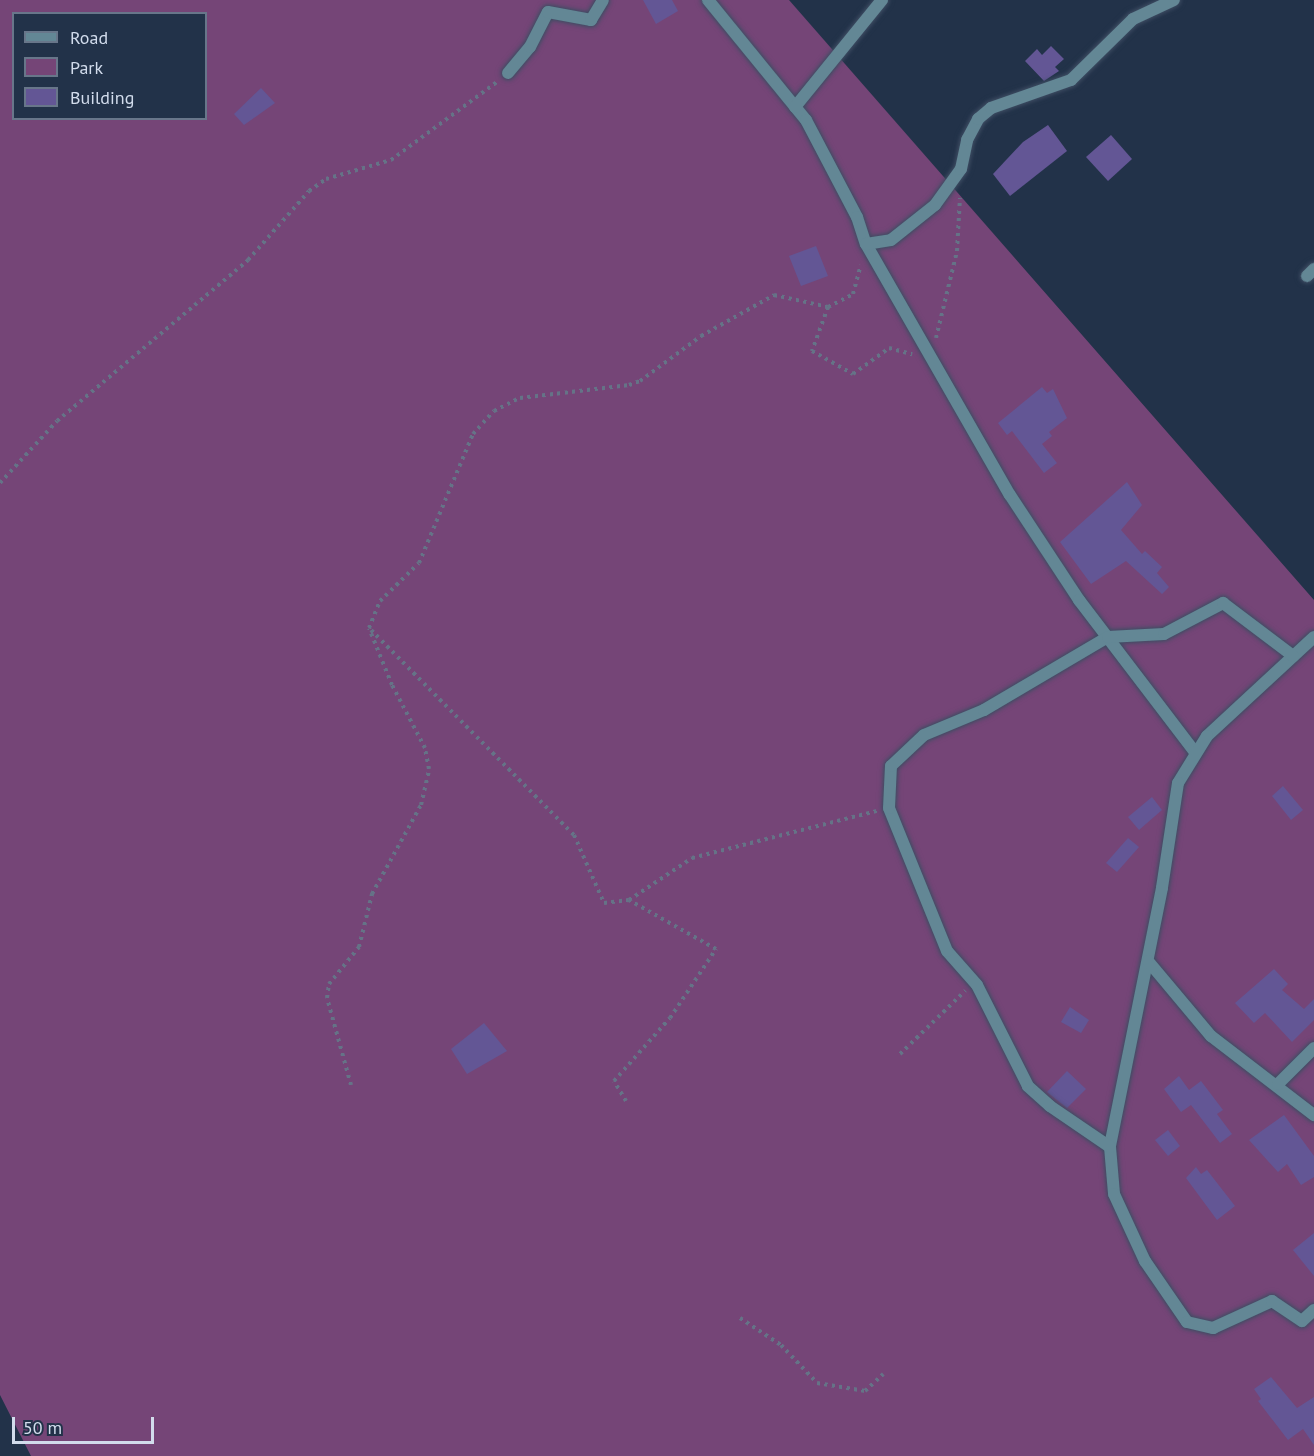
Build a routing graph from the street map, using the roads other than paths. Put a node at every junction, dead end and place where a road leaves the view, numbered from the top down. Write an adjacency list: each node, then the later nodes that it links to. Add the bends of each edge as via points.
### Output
1 (603, 0): 5 (street, via 591,20 548,12 530,47)
2 (708, 0): 6 (street)
3 (882, 0): 6 (street)
4 (1174, 0): 7 (street, via 1133,19 1071,80 991,108 978,119 967,140 961,169 935,205 891,240)
5 (508, 72)
6 (795, 106): 7 (street, via 831,165)
7 (866, 244): 8 (street, via 1010,495)
8 (1108, 637): 10 (street, via 1164,634 1223,603); 11 (street); 16 (street, via 984,710 924,735 891,766 888,780 889,808 947,951 976,985 1028,1086)
9 (1314, 637): 10 (street)
10 (1293, 656): 11 (street)
11 (1195, 752): 12 (street, via 1176,792)
12 (1148, 961): 14 (street, via 1211,1036); 16 (street)
13 (1314, 1048): 14 (street)
14 (1278, 1084): 15 (street)
15 (1314, 1115)
16 (1110, 1147): 17 (street, via 1114,1194 1145,1261 1187,1322 1199,1328 1224,1325 1272,1301 1302,1321)
17 (1314, 1310)

